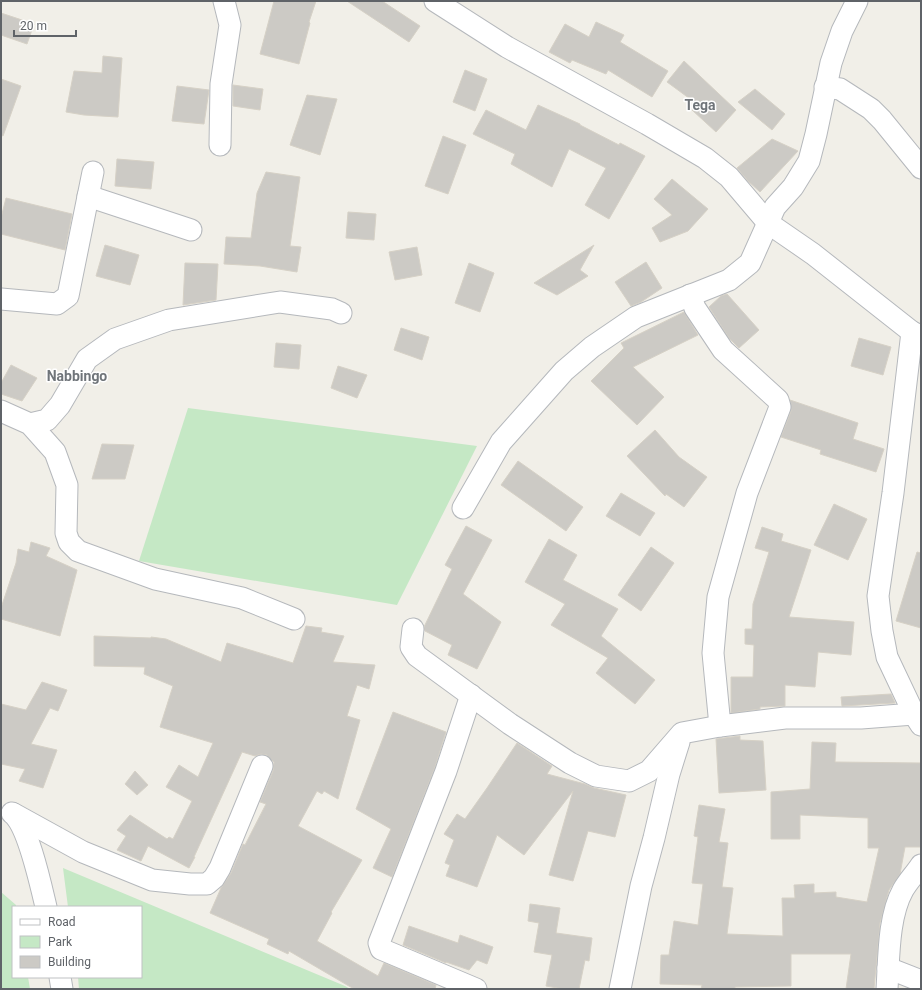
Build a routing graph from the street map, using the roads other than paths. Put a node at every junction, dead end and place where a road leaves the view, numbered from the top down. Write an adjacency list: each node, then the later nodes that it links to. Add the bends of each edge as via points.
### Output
1 (224, 1): 5 (street, via 230,26 221,84)
2 (435, 1): 9 (street, via 506,47 705,158 729,177)
3 (857, 1): 4 (street, via 842,31)
4 (825, 87): 6 (street, via 840,88 871,109); 9 (street, via 809,161 793,187 775,207)
5 (220, 145)
6 (921, 168)
7 (93, 172): 8 (street)
8 (88, 196): 10 (street); 12 (street, via 68,296 57,304)
9 (768, 223): 11 (street, via 750,263 728,280); 14 (street, via 813,254)
10 (191, 230)
11 (690, 295): 17 (street, via 630,321 592,347 564,371 501,442); 22 (street, via 695,308 723,350 778,400 780,407 747,493 718,597 714,653)
12 (1, 299)
13 (341, 312): 16 (street, via 280,302 169,320 115,339 88,359 60,405 47,420)
14 (916, 334): 21 (street, via 878,596 887,658)
15 (1, 411): 16 (street)
16 (30, 424): 18 (street, via 55,452 67,485 66,533 69,542 78,551 155,579 242,598)
17 (463, 508)
18 (294, 619)
19 (413, 629): 20 (street, via 411,647 416,656)
20 (471, 695): 23 (street, via 523,733 596,776 629,781 649,771); 32 (street, via 446,771 379,943 381,949)
21 (917, 720): 22 (street, via 785,718)
22 (720, 726): 23 (street)
23 (682, 733): 33 (street, via 641,886)
24 (262, 766): 25 (street, via 220,868 207,884 152,880 83,852)
25 (8, 810): 27 (street, via 23,828)
26 (921, 864): 28 (street, via 903,890 895,910)
27 (46, 906)
28 (888, 968): 30 (street); 34 (street)
29 (60, 978): 31 (street)
30 (921, 981)
31 (62, 989)
32 (476, 989)
33 (620, 989)
34 (887, 989)

